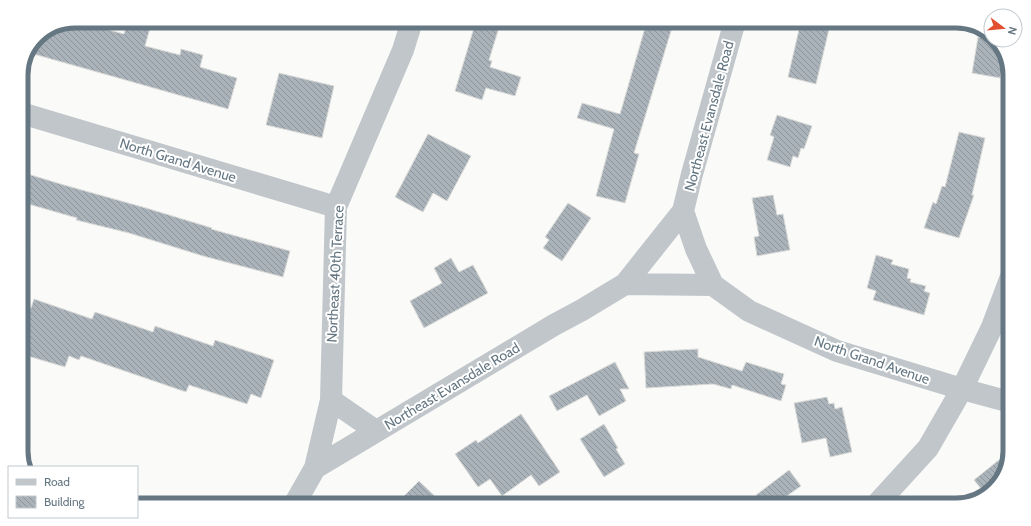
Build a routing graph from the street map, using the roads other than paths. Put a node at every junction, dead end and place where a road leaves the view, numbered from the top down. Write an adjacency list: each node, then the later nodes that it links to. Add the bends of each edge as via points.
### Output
1 (410, 28): 4 (street, Northeast 40th Terrace)
2 (733, 28): 5 (street, Northeast Evansdale Road)
3 (28, 115): 4 (street, North Grand Avenue)
4 (336, 207): 10 (street, Northeast 40th Terrace)
5 (683, 211): 6 (street); 7 (street, via 696,249)
6 (625, 284): 7 (street); 12 (street, Northeast Evansdale Road)
7 (713, 285): 9 (street, North Grand Avenue, via 749,311 837,351)
8 (1003, 298): 9 (street)
9 (962, 389): 11 (street, North Grand Avenue); 15 (street, via 928,448)
10 (331, 400): 12 (street); 13 (street, Northeast 40th Terrace)
11 (1003, 400)
12 (376, 431): 13 (street, Northeast Evansdale Road)
13 (315, 468): 14 (street, Northeast Evansdale Road)
14 (298, 498)
15 (882, 498)

